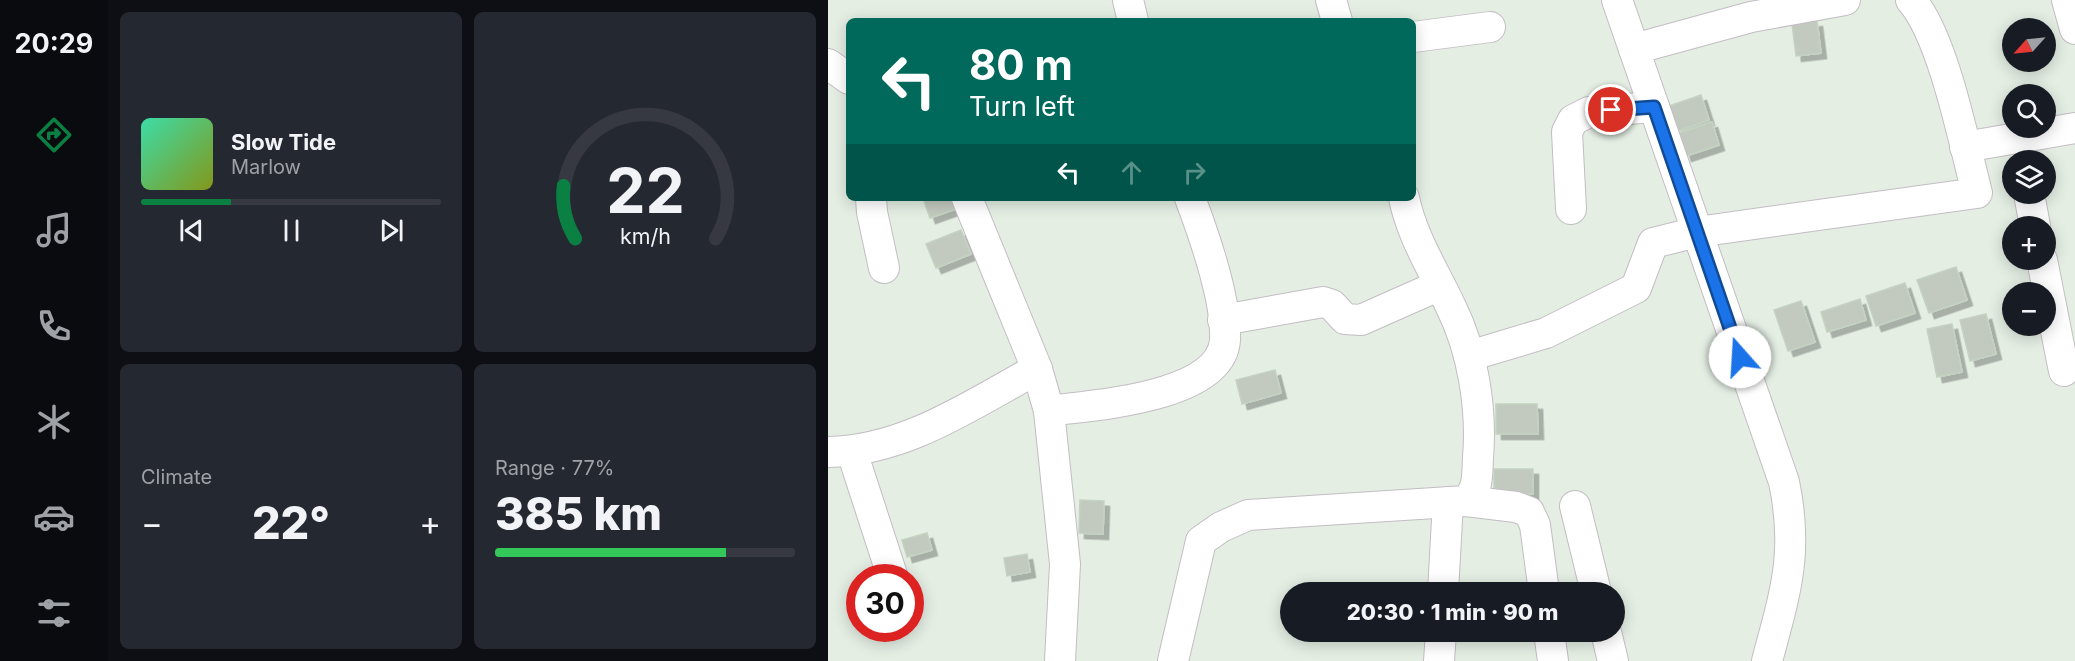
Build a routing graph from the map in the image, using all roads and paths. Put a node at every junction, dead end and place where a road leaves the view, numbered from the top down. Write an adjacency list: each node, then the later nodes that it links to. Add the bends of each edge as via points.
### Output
1 (1128, 0): 7 (street)
2 (1331, 0): 8 (street)
3 (1617, 0): 12 (street)
4 (1845, 0): 12 (street, via 1751,17)
5 (1911, 0): 17 (street, via 1923,13)
6 (2067, 0): 10 (street)
7 (1132, 18)
8 (1336, 18)
9 (1490, 27): 11 (street)
10 (2075, 29)
11 (1416, 37)
12 (1634, 49): 15 (street)
13 (828, 64): 14 (street)
14 (846, 77)
15 (1654, 107): 23 (street, via 1589,112 1573,120 1567,132); 24 (street)
16 (2075, 128): 18 (street)
17 (1965, 147): 18 (street); 24 (street, via 1977,193)
18 (2020, 149)
19 (871, 201): 25 (street)
20 (968, 201): 30 (street)
21 (1191, 201): 28 (street, via 1204,236)
22 (1405, 201): 27 (street)
23 (1572, 209)
24 (1697, 232): 29 (street, via 1653,243 1636,288 1546,333); 40 (street, via 1784,482 1790,515 1789,578)
25 (885, 268)
26 (2044, 270): 31 (street)
27 (1440, 285): 28 (street, via 1361,320 1345,319 1332,305 1323,302); 29 (street)
28 (1223, 320): 32 (street, via 1225,341 1216,363 1201,375 1162,392 1130,400)
29 (1469, 356): 34 (street, via 1479,445 1476,487)
30 (1037, 369): 32 (street); 33 (street, via 929,428 897,441)
31 (2064, 371)
32 (1049, 411): 44 (street, via 1065,564)
33 (840, 452): 36 (street)
34 (1457, 501): 37 (street); 38 (street, via 1529,512 1535,525); 45 (street, via 1248,515 1221,527 1201,541)
35 (1575, 506): 39 (street)
36 (887, 564)
37 (1445, 582)
38 (1543, 582)
39 (1594, 582)
40 (1775, 630): 49 (street); 50 (street)
41 (1440, 642): 46 (street)
42 (1550, 642): 47 (street)
43 (1608, 642): 48 (street)
44 (1060, 661)
45 (1173, 661)
46 (1439, 661)
47 (1553, 661)
48 (1613, 661)
49 (1767, 661)
50 (1791, 661)

